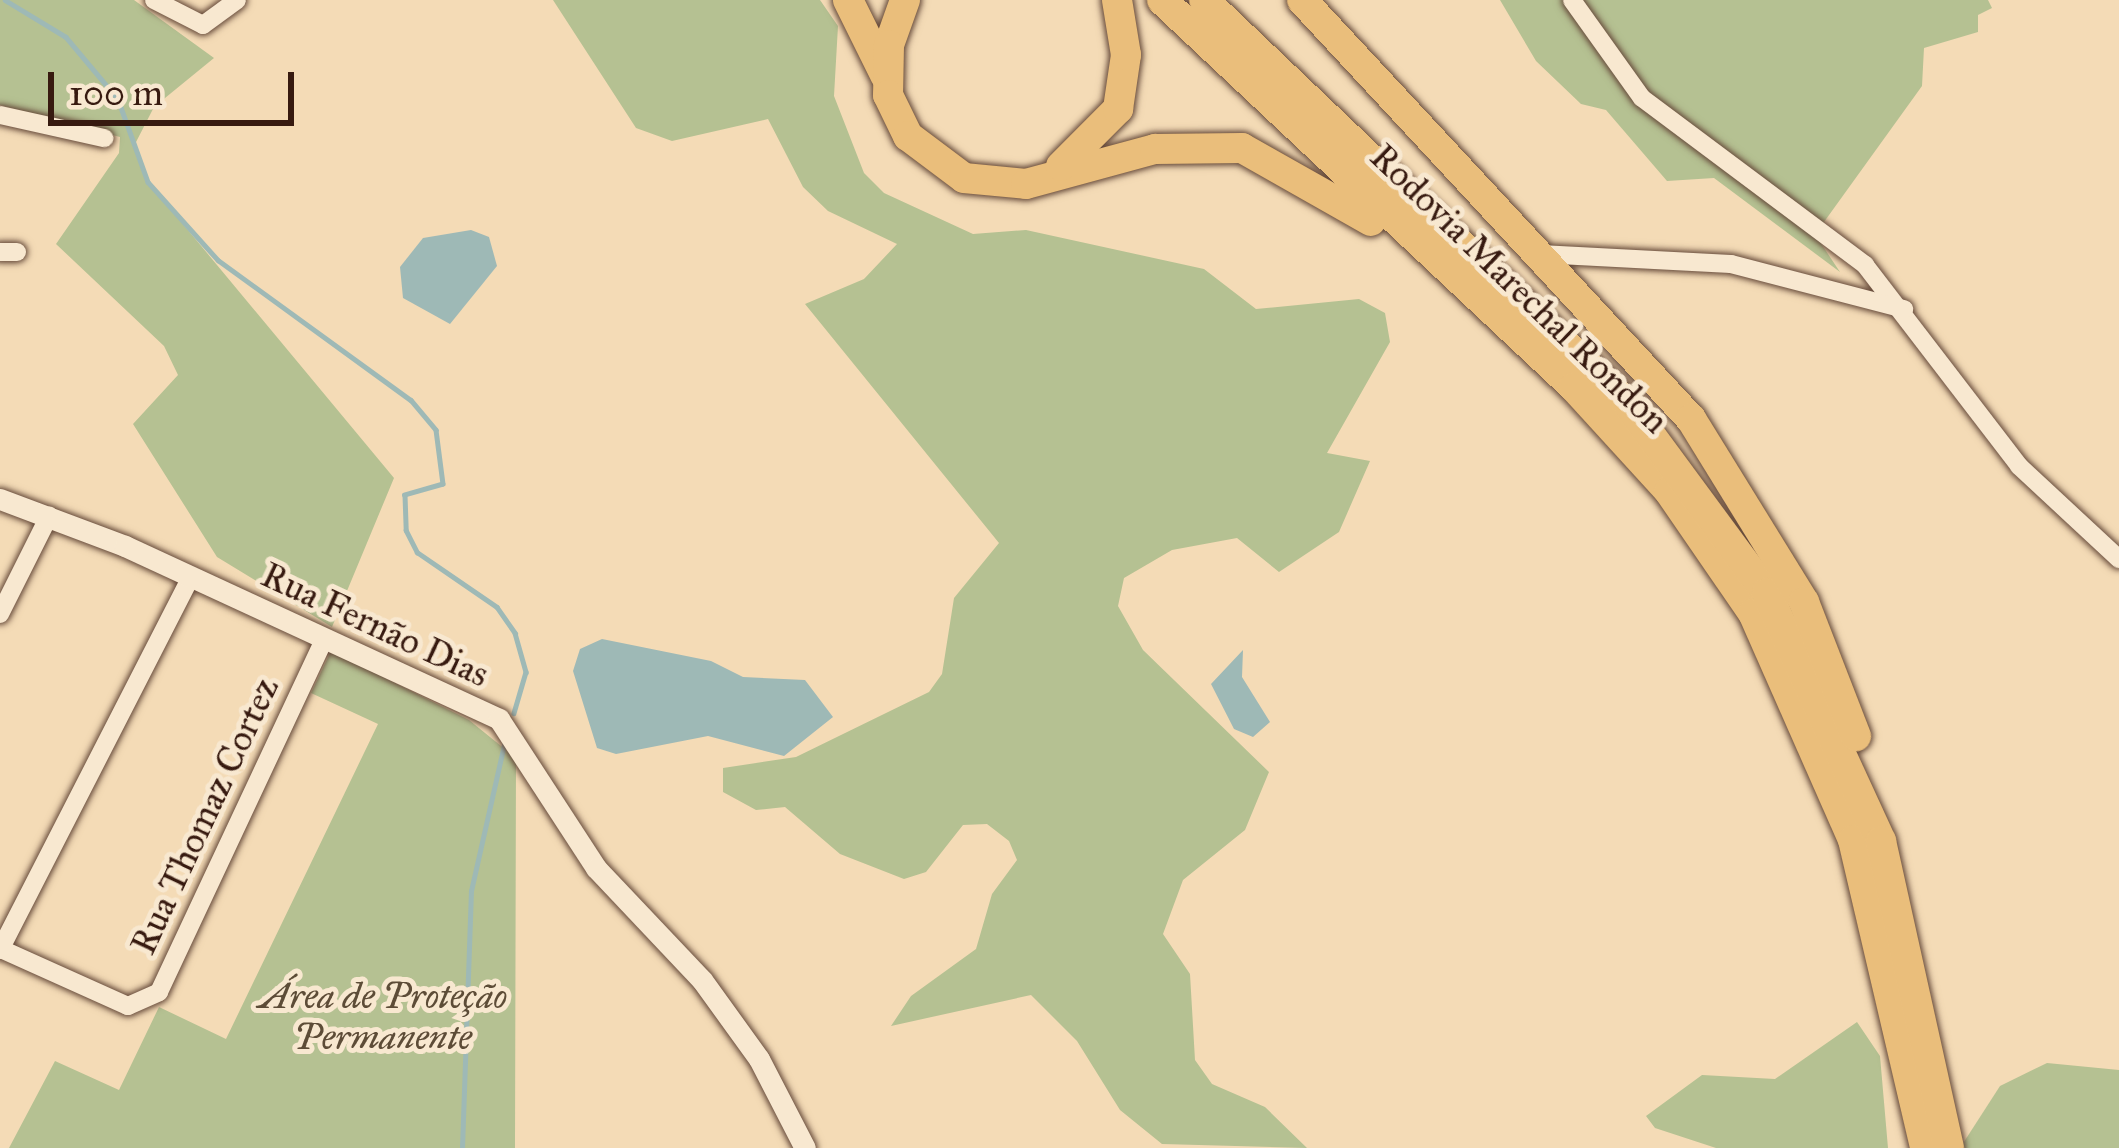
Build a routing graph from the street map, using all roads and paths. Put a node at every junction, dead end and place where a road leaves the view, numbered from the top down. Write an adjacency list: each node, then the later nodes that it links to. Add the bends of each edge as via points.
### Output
1 (154, 0): 2 (street, via 203,25)
2 (238, 0)
3 (848, 0): 10 (highway)
4 (904, 0): 10 (highway)
5 (1118, 0): 13 (highway, via 1126,55 1118,109 1089,146)
6 (1162, 0): 18 (highway, Rodovia Marechal Rondon)
7 (1204, 0): 25 (highway, Rodovia Marechal Rondon, via 1532,308 1695,486 1777,612)
8 (1302, 0): 14 (highway)
9 (1572, 0): 17 (street, via 1642,98 1865,265)
10 (886, 75): 13 (highway, via 902,125 945,168 984,183)
11 (0, 115): 12 (street)
12 (104, 138)
13 (1036, 182): 18 (highway, via 1155,149 1242,148 1327,188)
14 (1540, 254): 15 (street); 16 (highway)
15 (1603, 260): 16 (street); 17 (street, via 1731,264)
16 (1583, 298): 25 (highway, via 1691,419 1804,602 1842,692)
17 (1908, 310): 21 (street, via 2019,466)
18 (1498, 318): 28 (highway, Rodovia Marechal Rondon, via 1669,490 1753,613 1853,840)
19 (0, 499): 20 (street, Rua Fernão Dias)
20 (49, 516): 22 (street, Rua Fernão Dias); 23 (street)
21 (2119, 559)
22 (190, 577): 24 (street, Rua Fernão Dias); 26 (street)
23 (0, 614)
24 (324, 639): 26 (street, Rua Thomaz Cortez, via 159,992 128,1006); 27 (street, Rua Fernão Dias, via 468,700 518,736 596,868 702,980 758,1059)
25 (1881, 841): 29 (highway, Rodovia Marechal Rondon)
26 (0, 950)
27 (805, 1148)
28 (1925, 1148)
29 (1949, 1148)

